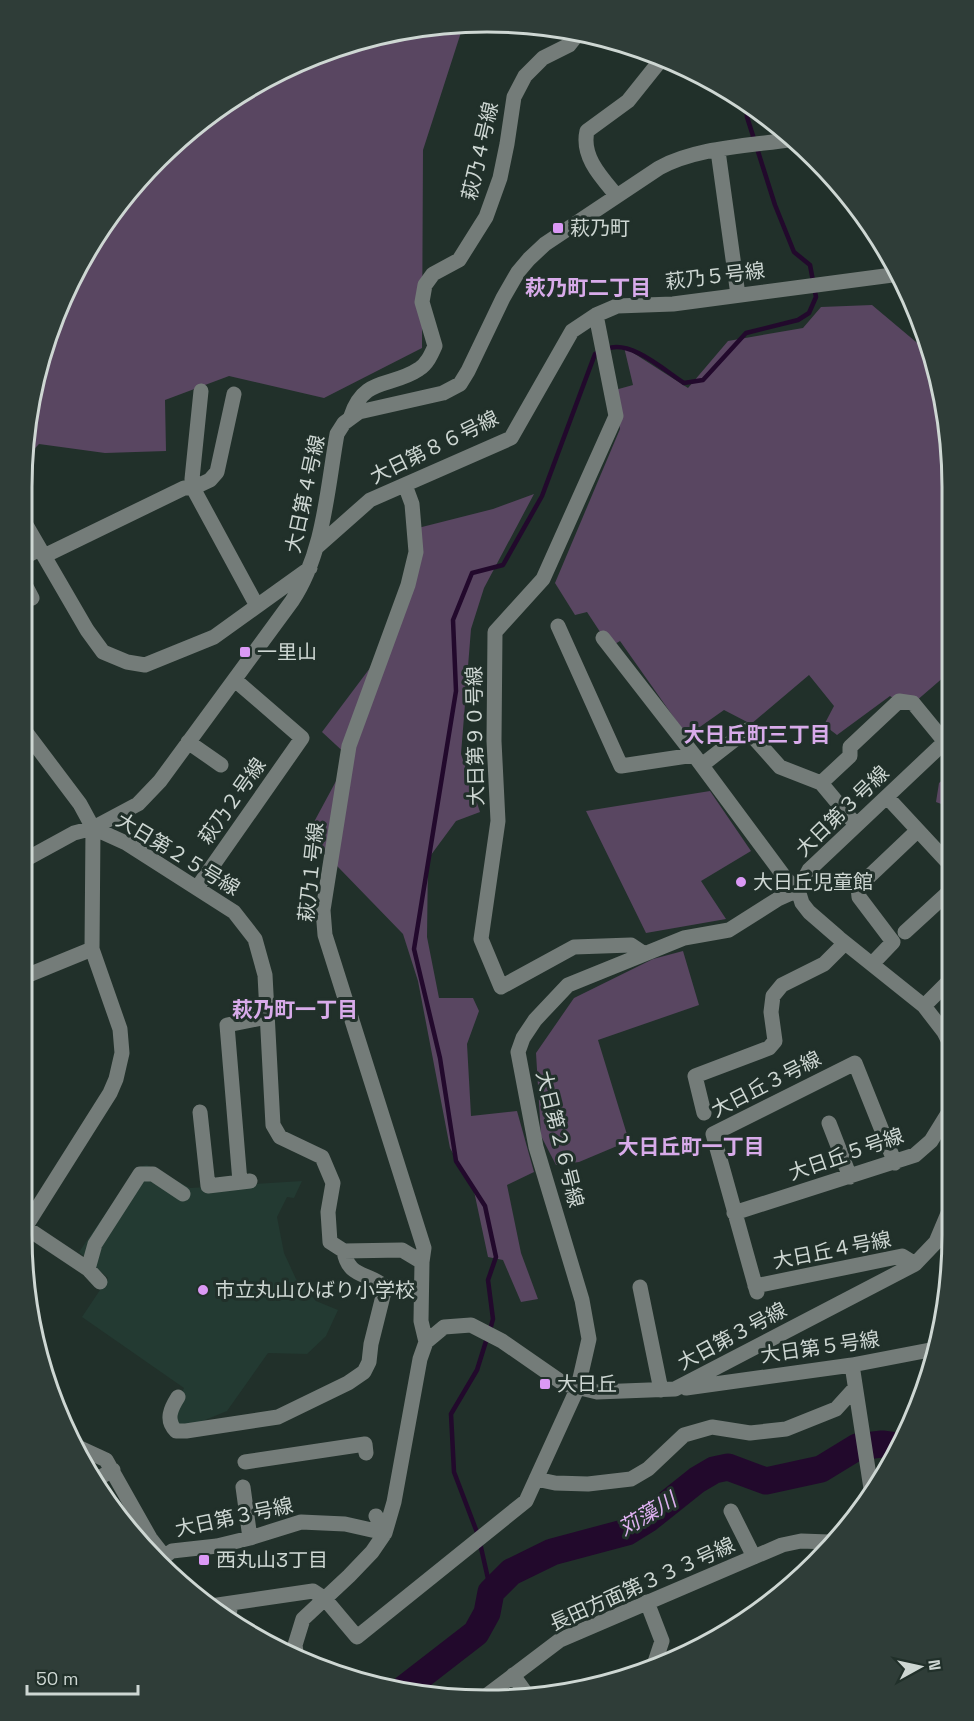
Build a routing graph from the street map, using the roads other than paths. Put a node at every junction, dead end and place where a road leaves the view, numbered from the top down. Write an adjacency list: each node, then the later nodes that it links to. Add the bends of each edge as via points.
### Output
1 (573, 40): 11 (street, 萩乃４号線, via 543,58 525,76 514,97 500,178 486,217 459,260 433,274 425,285 423,302 435,346 429,359 418,370 367,390)
2 (657, 65): 5 (street, via 627,101 587,131 590,160)
3 (782, 141): 4 (street)
4 (718, 151): 5 (street, via 674,160); 7 (street)
5 (617, 196): 11 (street, via 546,244 518,272 460,384 443,393)
6 (890, 275): 7 (street, 萩乃５号線)
7 (738, 295): 8 (street, 萩乃５号線, via 673,304 617,306)
8 (596, 315): 12 (street, 大日第８６号線, via 572,331 511,438); 42 (street, 大日第９０号線, via 616,416 543,579 495,632 498,821 481,939 501,987 574,947 631,945)
9 (201, 392): 13 (street)
10 (234, 394): 13 (street, via 217,472)
11 (351, 416): 15 (street, 大日第４号線, via 337,434)
12 (405, 485): 15 (street, 大日第８６号線, via 370,500); 61 (street, 萩乃１号線, via 412,504 416,552 408,585 349,746 323,910 325,935 424,1248)
13 (193, 488): 16 (street, via 184,488); 19 (street)
14 (32, 535): 16 (street)
15 (317, 547): 18 (street, 大日第４号線)
16 (42, 552): 17 (street); 19 (street, via 104,652 127,662 145,665 214,637)
17 (32, 555)
18 (310, 568): 19 (street); 22 (street, 大日第４号線, via 303,586)
19 (257, 606)
20 (558, 626): 27 (street, via 621,766)
21 (603, 638): 27 (street)
22 (235, 680): 25 (street, 大日第４号線); 36 (street, 萩乃２号線, via 302,738)
23 (942, 733): 29 (street, via 913,703 899,702 850,747 850,756)
24 (32, 740): 32 (street, via 80,804)
25 (188, 742): 28 (street); 32 (street, 大日第４号線, via 138,804)
26 (942, 745): 30 (street, 大日第３号線)
27 (698, 760): 29 (street, via 747,730 780,767); 37 (street)
28 (222, 765)
29 (821, 783): 31 (street)
30 (887, 797): 31 (street, 大日第３号線); 33 (street)
31 (856, 825): 37 (street, 大日第３号線, via 809,870)
32 (93, 828): 34 (street, 大日第４号線, via 74,833); 36 (street, 大日第２５号線, via 126,843); 41 (street)
33 (917, 831): 35 (street); 43 (street, via 858,887 859,897 893,942)
34 (32, 856)
35 (942, 857)
36 (197, 888): 47 (street, 大日第２５号線, via 234,912 255,939 265,975)
37 (798, 890): 40 (street, via 809,912); 42 (street, 大日第２６号線, via 729,930 684,938)
38 (942, 898): 39 (street)
39 (905, 932)
40 (845, 943): 43 (street); 50 (street, via 824,964 782,985 773,996 775,1041 769,1048 695,1076)
41 (92, 949): 44 (street); 57 (street, via 120,1029 120,1066 110,1093)
42 (643, 953): 70 (street, 大日第２６号線, via 568,985 535,1020 518,1052 536,1148 582,1300 589,1339)
43 (872, 964): 46 (street)
44 (32, 974)
45 (942, 988): 46 (street)
46 (924, 1006): 48 (street)
47 (267, 1017): 49 (street, via 227,1025 245,1182 208,1186); 60 (street, 大日第２５号線, via 273,1125 280,1137 322,1157 333,1183 328,1212 330,1242)
48 (942, 1029)
49 (200, 1112)
50 (704, 1113)
51 (942, 1123): 53 (street, 大日丘５号線, via 931,1141 915,1155)
52 (830, 1124): 54 (street)
53 (895, 1163): 54 (street, 大日丘５号線); 56 (street, 大日丘３号線, via 855,1063 713,1134)
54 (850, 1177): 56 (street, 大日丘５号線)
55 (183, 1194): 63 (street, via 153,1174 140,1174 95,1244)
56 (734, 1213): 66 (street, 大日丘３号線)
57 (32, 1216)
58 (942, 1228): 62 (street, 大日第３号線, via 936,1242)
59 (32, 1235): 63 (street)
60 (344, 1251): 61 (street, via 402,1250); 73 (street, via 351,1268 384,1286 364,1372 278,1417 186,1431 172,1427 170,1417)
61 (422, 1262): 67 (street, via 421,1322)
62 (915, 1263): 66 (street, 大日丘４号線, via 902,1256); 71 (street, 大日第３号線)
63 (88, 1269): 64 (street)
64 (100, 1282)
65 (640, 1287): 71 (street)
66 (756, 1289)
67 (426, 1342): 70 (street, 大日第３号線, via 444,1327 471,1325 498,1338 564,1384); 86 (street)
68 (927, 1350): 69 (street, 大日第５号線)
69 (852, 1365): 71 (street, 大日第５号線); 72 (street)
70 (579, 1387): 71 (street, 大日第３号線, via 607,1392); 79 (street, 大日第２６号線)
71 (668, 1389)
72 (857, 1394): 79 (street, via 836,1409 786,1430 750,1433 712,1428 684,1435 648,1469 631,1479 588,1484); 80 (street)
73 (178, 1397)
74 (87, 1451): 77 (street, via 106,1460)
75 (366, 1453): 76 (street, via 364,1444)
76 (245, 1462)
77 (112, 1470): 78 (street); 83 (street)
78 (102, 1476)
79 (536, 1479): 92 (street, 大日第２６号線, via 526,1501 357,1637)
80 (870, 1481)
81 (243, 1487): 87 (street)
82 (731, 1511): 91 (street)
83 (136, 1514): 85 (street); 89 (street)
84 (376, 1516): 86 (street)
85 (131, 1517)
86 (385, 1533): 87 (street, 大日第３号線, via 345,1524 301,1522); 92 (street, via 372,1552)
87 (250, 1539): 90 (street, 大日第３号線, via 172,1551)
88 (822, 1542): 91 (street, 長田方面第３３３号線, via 782,1545)
89 (154, 1544)
90 (165, 1556)
91 (754, 1557): 93 (street, 長田方面第３３３号線)
92 (325, 1599): 94 (street, via 313,1592); 97 (street, via 303,1619)
93 (647, 1602): 98 (street, via 662,1641); 99 (street, 長田方面第３３３号線, via 560,1640)
94 (231, 1603): 95 (street); 96 (street)
95 (222, 1604)
96 (230, 1610)
97 (295, 1647)
98 (657, 1656)
99 (513, 1675): 100 (street); 101 (street, 長田方面第３３３号線)
100 (523, 1688)
101 (494, 1690)

